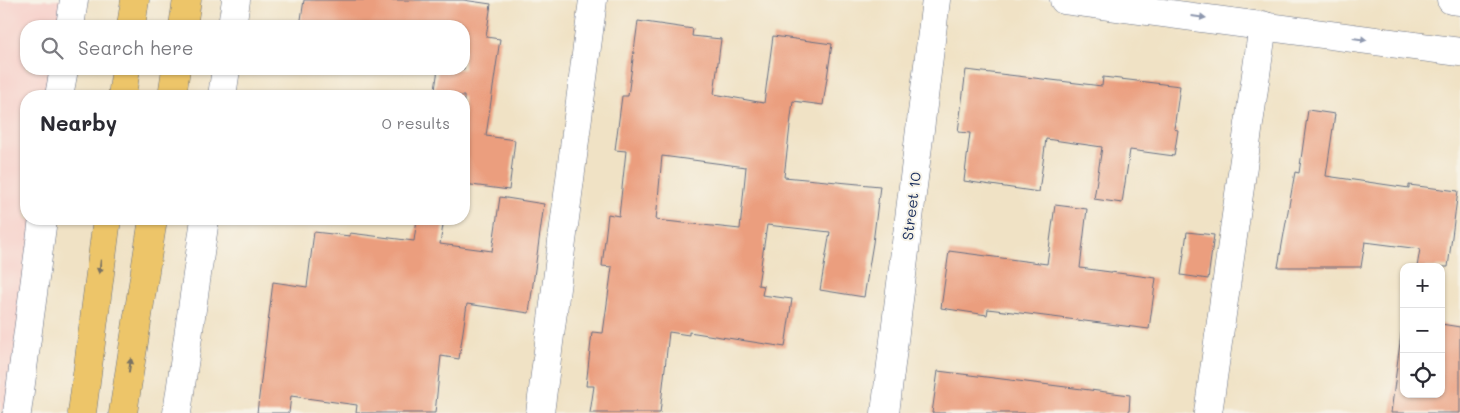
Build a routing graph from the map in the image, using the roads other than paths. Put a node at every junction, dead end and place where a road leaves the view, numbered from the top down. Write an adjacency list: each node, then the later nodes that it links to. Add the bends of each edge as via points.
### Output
1 (74, 0): 10 (street)
2 (135, 0): 11 (highway)
3 (187, 0): 12 (highway)
4 (236, 0): 13 (street)
5 (593, 0): 32 (street)
6 (936, 0): 33 (street, Street 10)
7 (1064, 0): 14 (street, one-way to 14)
8 (1451, 0): 9 (street)
9 (1460, 1)
10 (71, 20)
11 (132, 20)
12 (184, 20)
13 (233, 20)
14 (1263, 25): 15 (street, one-way to 15); 34 (street)
15 (1460, 52)
16 (63, 75): 20 (street)
17 (125, 75): 21 (highway)
18 (175, 75): 22 (highway)
19 (225, 75): 23 (street)
20 (60, 90)
21 (123, 90)
22 (173, 90)
23 (223, 90)
24 (42, 225): 28 (street)
25 (106, 225): 29 (highway, one-way to 29)
26 (152, 225): 30 (highway, one-way to 26)
27 (204, 225): 31 (street)
28 (17, 413)
29 (82, 413)
30 (123, 413)
31 (177, 413)
32 (540, 413)
33 (885, 413)
34 (1208, 413)

